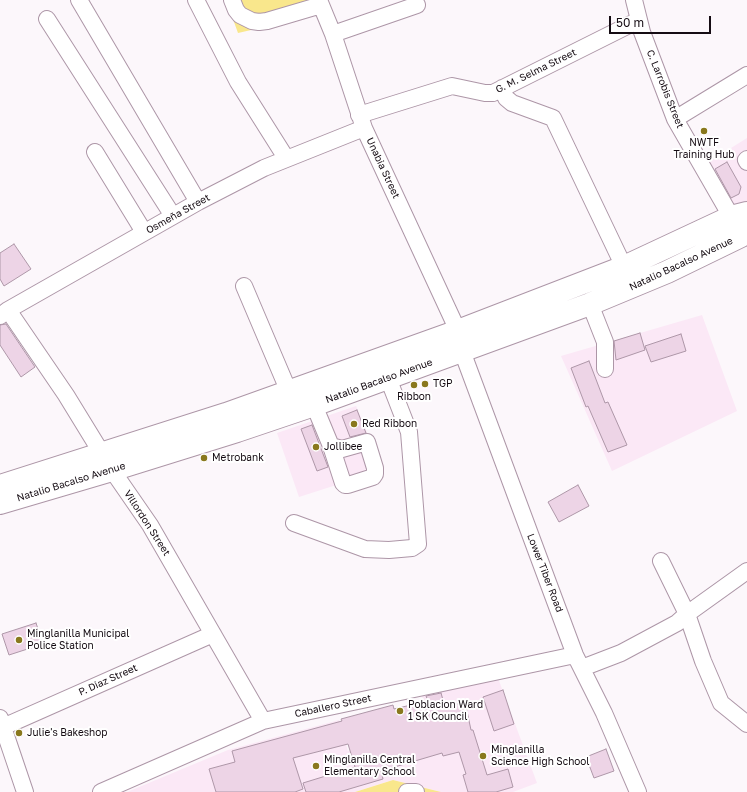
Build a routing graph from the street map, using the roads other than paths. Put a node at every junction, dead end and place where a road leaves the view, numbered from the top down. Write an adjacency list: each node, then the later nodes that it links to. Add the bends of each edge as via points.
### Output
1 (79, 0): 16 (street)
2 (196, 0): 15 (street, via 238,82)
3 (232, 0): 5 (street, via 240,15 252,21 267,21)
4 (634, 0): 8 (street, C. Larrobis Street)
5 (320, 3): 9 (street, Unabia Street)
6 (417, 5): 9 (street)
7 (47, 19): 17 (street)
8 (639, 20): 11 (street, G. M. Selma Street); 12 (street, C. Larrobis Street)
9 (333, 34): 13 (street, Unabia Street)
10 (747, 74): 12 (street)
11 (502, 88): 13 (street, G. M. Selma Street, via 493,93 485,93 452,86); 20 (street, via 506,98 512,103 553,118)
12 (675, 119): 18 (street, C. Larrobis Street)
13 (362, 121): 15 (street, Osmeña Street); 24 (street, Unabia Street)
14 (95, 152): 19 (street)
15 (286, 158): 16 (street, Osmeña Street)
16 (198, 202): 17 (street, Osmeña Street)
17 (173, 216): 19 (street, Osmeña Street)
18 (742, 224): 20 (highway, Natalio Bacalso Avenue); 22 (highway, Natalio Bacalso Avenue, via 667,272)
19 (144, 232): 23 (street, Osmeña Street)
20 (624, 267): 24 (highway, Natalio Bacalso Avenue)
21 (244, 286): 27 (street)
22 (590, 304): 24 (highway, Natalio Bacalso Avenue); 25 (street, via 605,342)
23 (4, 313): 30 (street, Villordon Street, via 66,395)
24 (460, 341): 26 (highway, Natalio Bacalso Avenue); 27 (highway, Natalio Bacalso Avenue); 38 (street, Lower Tiber Road)
25 (605, 368)
26 (388, 378): 28 (highway, Natalio Bacalso Avenue); 33 (street, via 409,432 418,544 412,548 365,549)
27 (289, 392): 30 (highway, Natalio Bacalso Avenue, via 226,414)
28 (314, 405): 29 (street); 30 (highway, Natalio Bacalso Avenue, via 230,433)
29 (331, 446)
30 (107, 462): 31 (highway, Natalio Bacalso Avenue); 32 (highway, Natalio Bacalso Avenue); 37 (street, Villordon Street, via 150,525)
31 (0, 486)
32 (0, 503)
33 (294, 523)
34 (661, 561): 36 (street)
35 (747, 571): 36 (street, Caballero Street)
36 (687, 614): 38 (street, Caballero Street, via 677,623 621,653); 41 (street, via 721,703)
37 (213, 634): 39 (street, Villordon Street); 40 (street, P. Diaz Street)
38 (579, 661): 39 (street, Caballero Street); 46 (street, Lower Tiber Road)
39 (262, 721): 43 (street, Caballero Street)
40 (2, 722): 42 (street)
41 (747, 724)
42 (25, 792)
43 (101, 792)
44 (407, 792): 45 (street)
45 (416, 792)
46 (638, 792)

